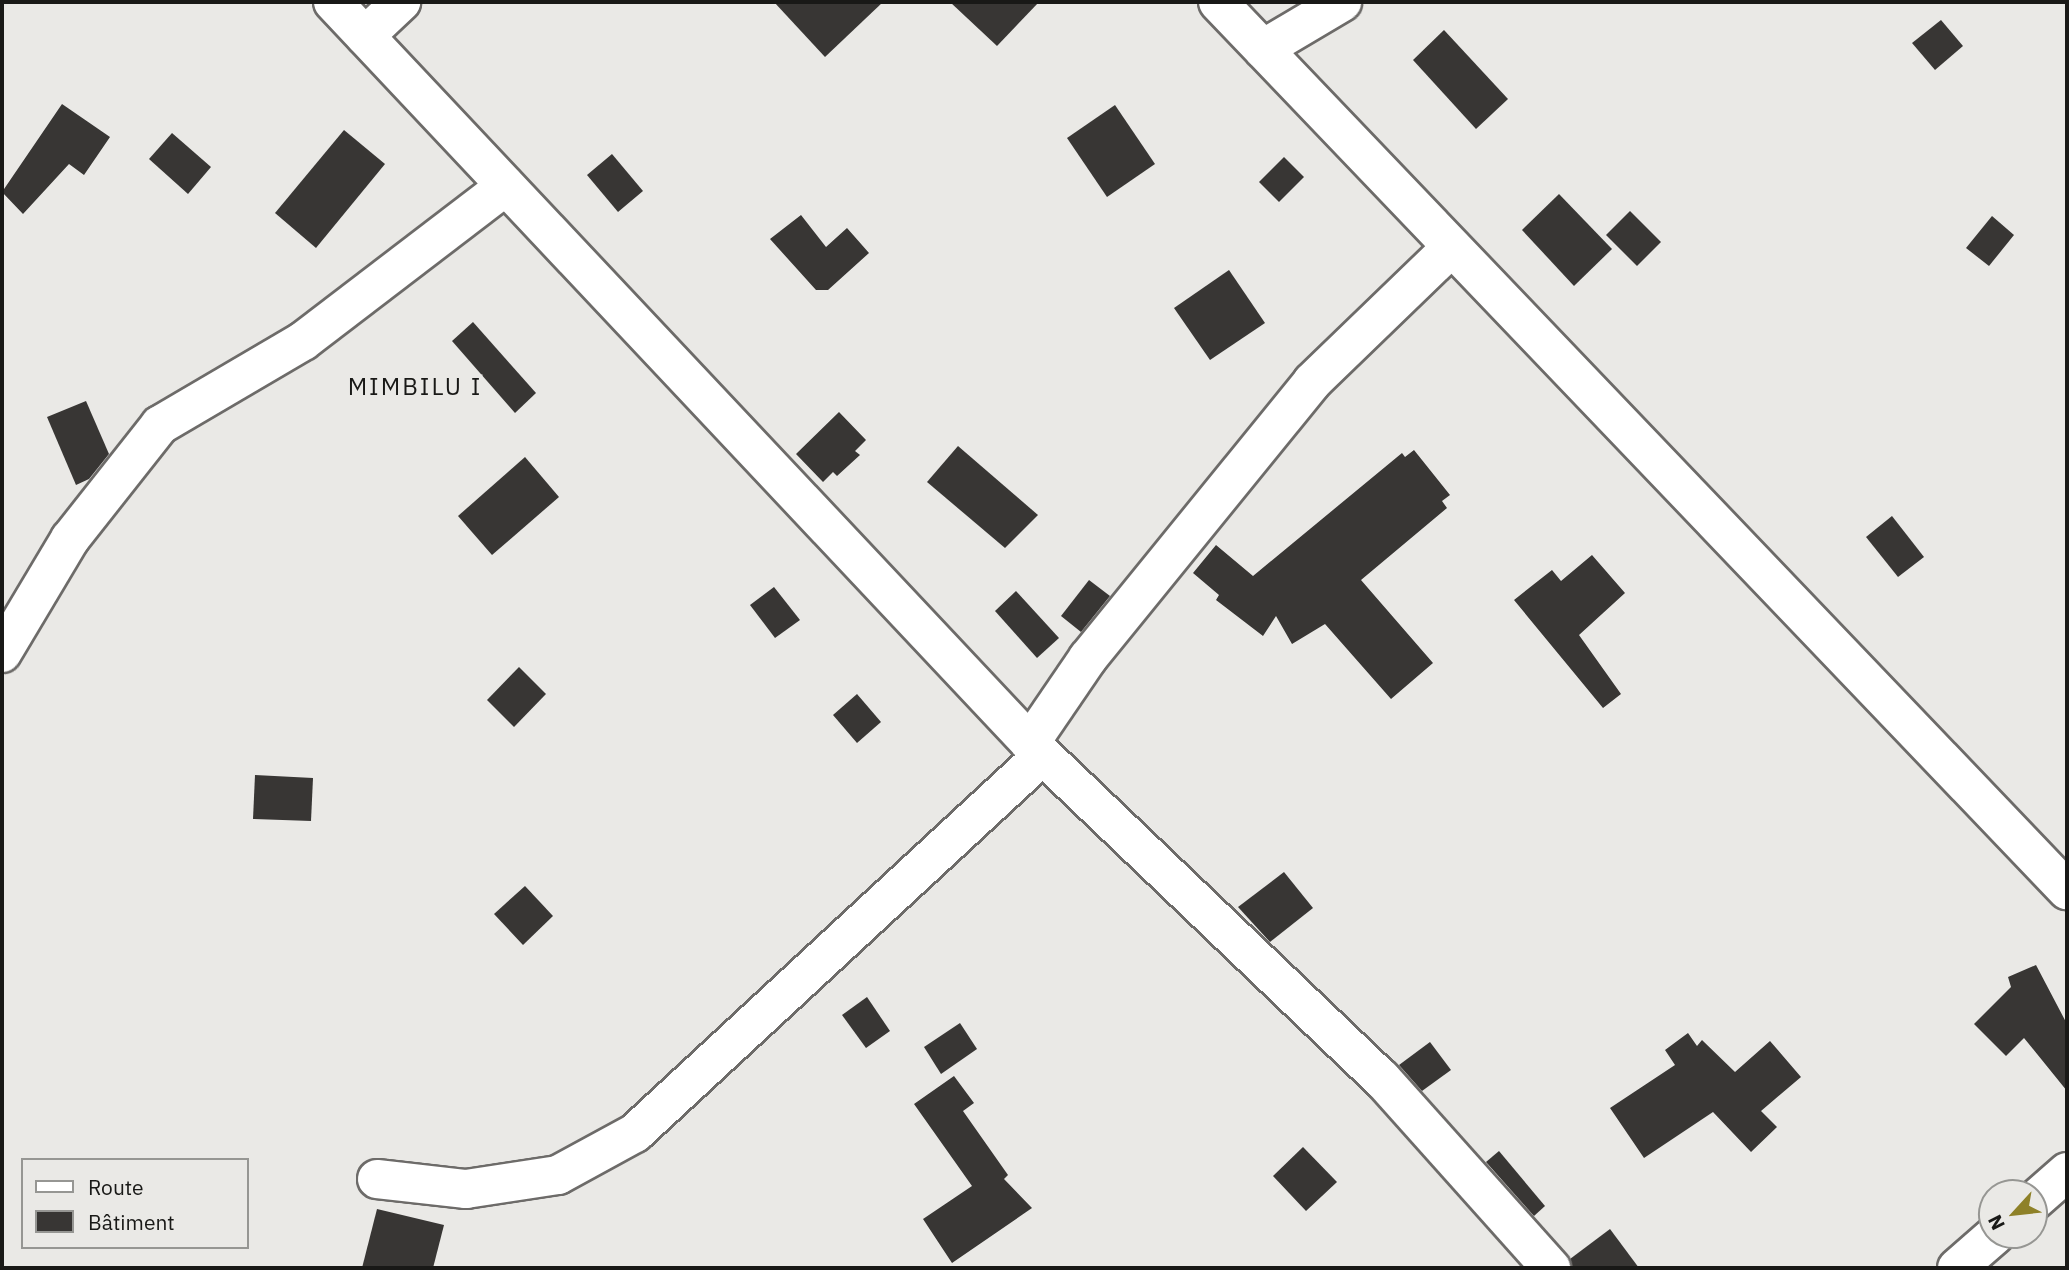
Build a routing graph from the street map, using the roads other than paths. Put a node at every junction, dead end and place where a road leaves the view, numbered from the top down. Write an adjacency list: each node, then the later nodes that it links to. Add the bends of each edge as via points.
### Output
1 (333, 2): 5 (street)
2 (401, 2): 5 (street)
3 (1218, 2): 6 (street)
4 (1342, 2): 6 (street)
5 (365, 36): 7 (street)
6 (1263, 49): 8 (street)
7 (506, 187): 9 (street, via 303,341 160,425 70,539); 10 (street)
8 (1452, 247): 10 (street, via 1312,382 1088,658); 11 (street)
9 (2, 653)
10 (1036, 749): 13 (street, via 635,1133 558,1175 467,1189); 16 (street, via 1382,1079)
11 (2067, 890)
12 (2067, 1172): 14 (street)
13 (377, 1179)
14 (2048, 1189)
15 (1979, 1249): 17 (street)
16 (1551, 1268)
17 (1957, 1268)

